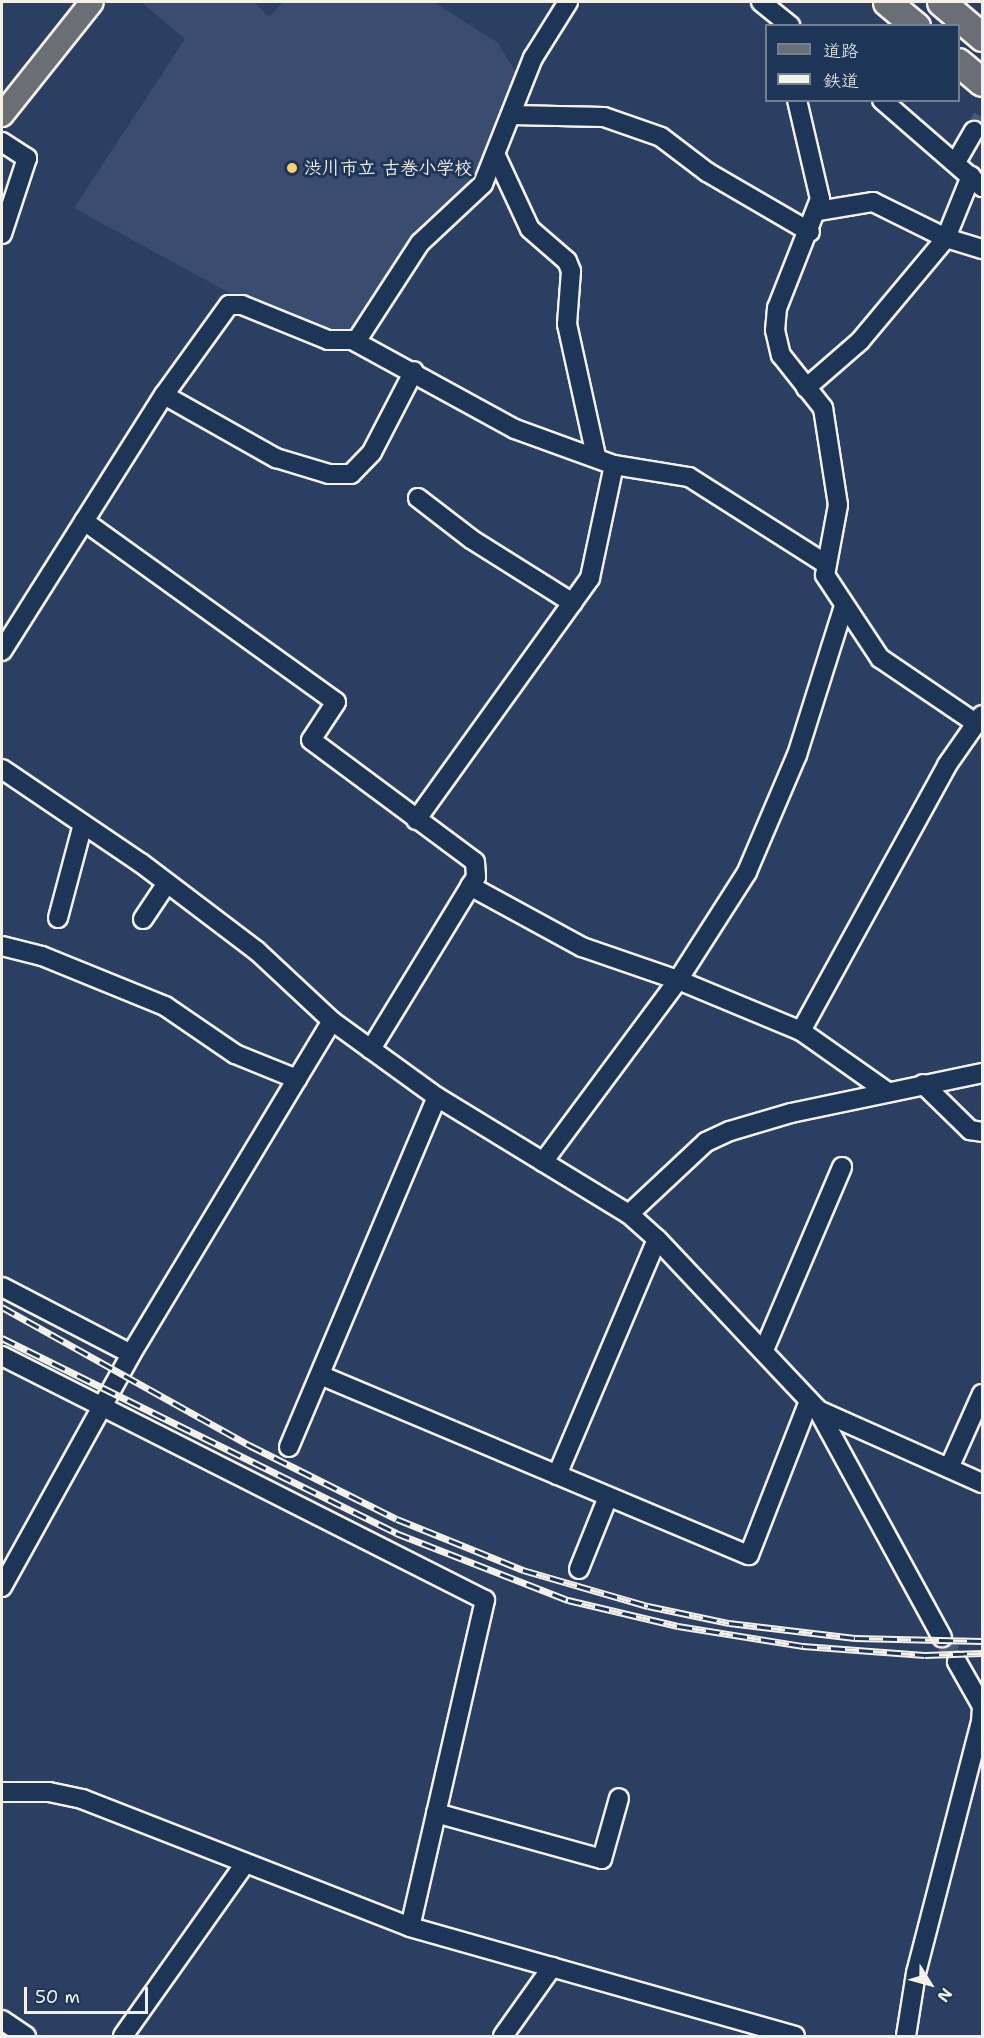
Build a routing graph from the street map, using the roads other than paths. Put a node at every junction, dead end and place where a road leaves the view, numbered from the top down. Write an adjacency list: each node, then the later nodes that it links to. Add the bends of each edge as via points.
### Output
1 (92, 2): 13 (main road)
2 (568, 2): 14 (street, via 533,58)
3 (761, 2): 6 (street)
4 (887, 2): 7 (highway)
5 (941, 2): 8 (highway)
6 (788, 24)
7 (914, 24)
8 (982, 37)
9 (960, 64): 10 (highway)
10 (982, 82)
11 (797, 102): 20 (street, via 820,199)
12 (884, 102): 18 (street)
13 (2, 115)
14 (512, 115): 17 (street); 21 (street, via 604,117 661,137 706,172)
15 (974, 131): 18 (street)
16 (2, 142): 22 (street, via 27,158)
17 (497, 158): 25 (street, via 483,184 420,243 372,321); 29 (street, via 530,229 567,261 571,271 567,324)
18 (956, 162): 19 (street)
19 (977, 181): 23 (street)
20 (818, 211): 21 (street); 23 (street, via 873,202)
21 (810, 232): 27 (street, via 785,282 775,330 781,355)
22 (2, 234)
23 (946, 238): 24 (street); 27 (street, via 860,341)
24 (982, 249)
25 (354, 341): 26 (street); 28 (street, via 328,340 242,305 229,304)
26 (414, 371): 28 (street, via 372,452 351,474 329,474 276,458); 29 (street, via 515,429)
27 (806, 388): 33 (street, via 824,408 838,505)
28 (164, 395): 32 (street)
29 (596, 456): 30 (street)
30 (614, 465): 33 (street, via 688,477); 34 (street, via 590,578)
31 (418, 498): 34 (street, via 471,539)
32 (84, 521): 36 (street); 39 (street, via 336,702 311,740)
33 (826, 564): 35 (street, via 825,575)
34 (573, 603): 39 (street)
35 (844, 606): 37 (street, via 893,671); 46 (street, via 797,755 759,849)
36 (2, 651)
37 (978, 718): 48 (street)
38 (2, 769): 40 (street)
39 (416, 820): 42 (street, via 475,862 478,868)
40 (84, 824): 41 (street); 43 (street)
41 (167, 883): 44 (street); 47 (street, via 257,951)
42 (470, 886): 46 (street, via 582,947); 49 (street)
43 (58, 918)
44 (143, 919)
45 (2, 946): 51 (street, via 68,966 165,1006 235,1054)
46 (678, 980): 48 (street); 56 (street)
47 (332, 1021): 49 (street); 51 (street)
48 (801, 1031): 53 (street)
49 (371, 1049): 54 (street)
50 (982, 1072): 52 (street)
51 (297, 1079): 62 (street)
52 (923, 1084): 53 (street); 55 (street, via 970,1130)
53 (886, 1091): 58 (street, via 791,1113 722,1135 676,1167)
54 (437, 1097): 56 (street); 64 (street)
55 (982, 1132)
56 (543, 1162): 58 (street)
57 (842, 1167): 61 (street)
58 (629, 1214): 59 (street)
59 (657, 1239): 61 (street); 70 (street)
60 (2, 1287): 62 (street)
61 (764, 1350): 66 (street)
62 (131, 1354): 67 (street)
63 (2, 1356): 67 (street)
64 (320, 1375): 68 (street); 70 (street)
65 (982, 1394): 69 (street)
66 (813, 1406): 69 (street); 72 (street, via 749,1555); 75 (street)
67 (100, 1408): 74 (street); 80 (street, via 485,1600)
68 (289, 1447)
69 (949, 1468): 71 (street)
70 (557, 1475): 72 (street)
71 (982, 1483)
72 (608, 1497): 73 (street)
73 (579, 1569)
74 (2, 1587)
75 (942, 1637)
76 (957, 1662): 77 (street)
77 (978, 1686): 89 (street, via 981,1722 916,1973)
78 (2, 1792): 81 (street, via 49,1792 82,1799)
79 (619, 1798): 80 (street, via 602,1859)
80 (436, 1813): 82 (street)
81 (245, 1864): 82 (street); 86 (street)
82 (410, 1927): 83 (street)
83 (552, 1967): 87 (street); 88 (street)
84 (2, 2019): 85 (street)
85 (26, 2037)
86 (123, 2037)
87 (503, 2037)
88 (795, 2037)
89 (906, 2037)

